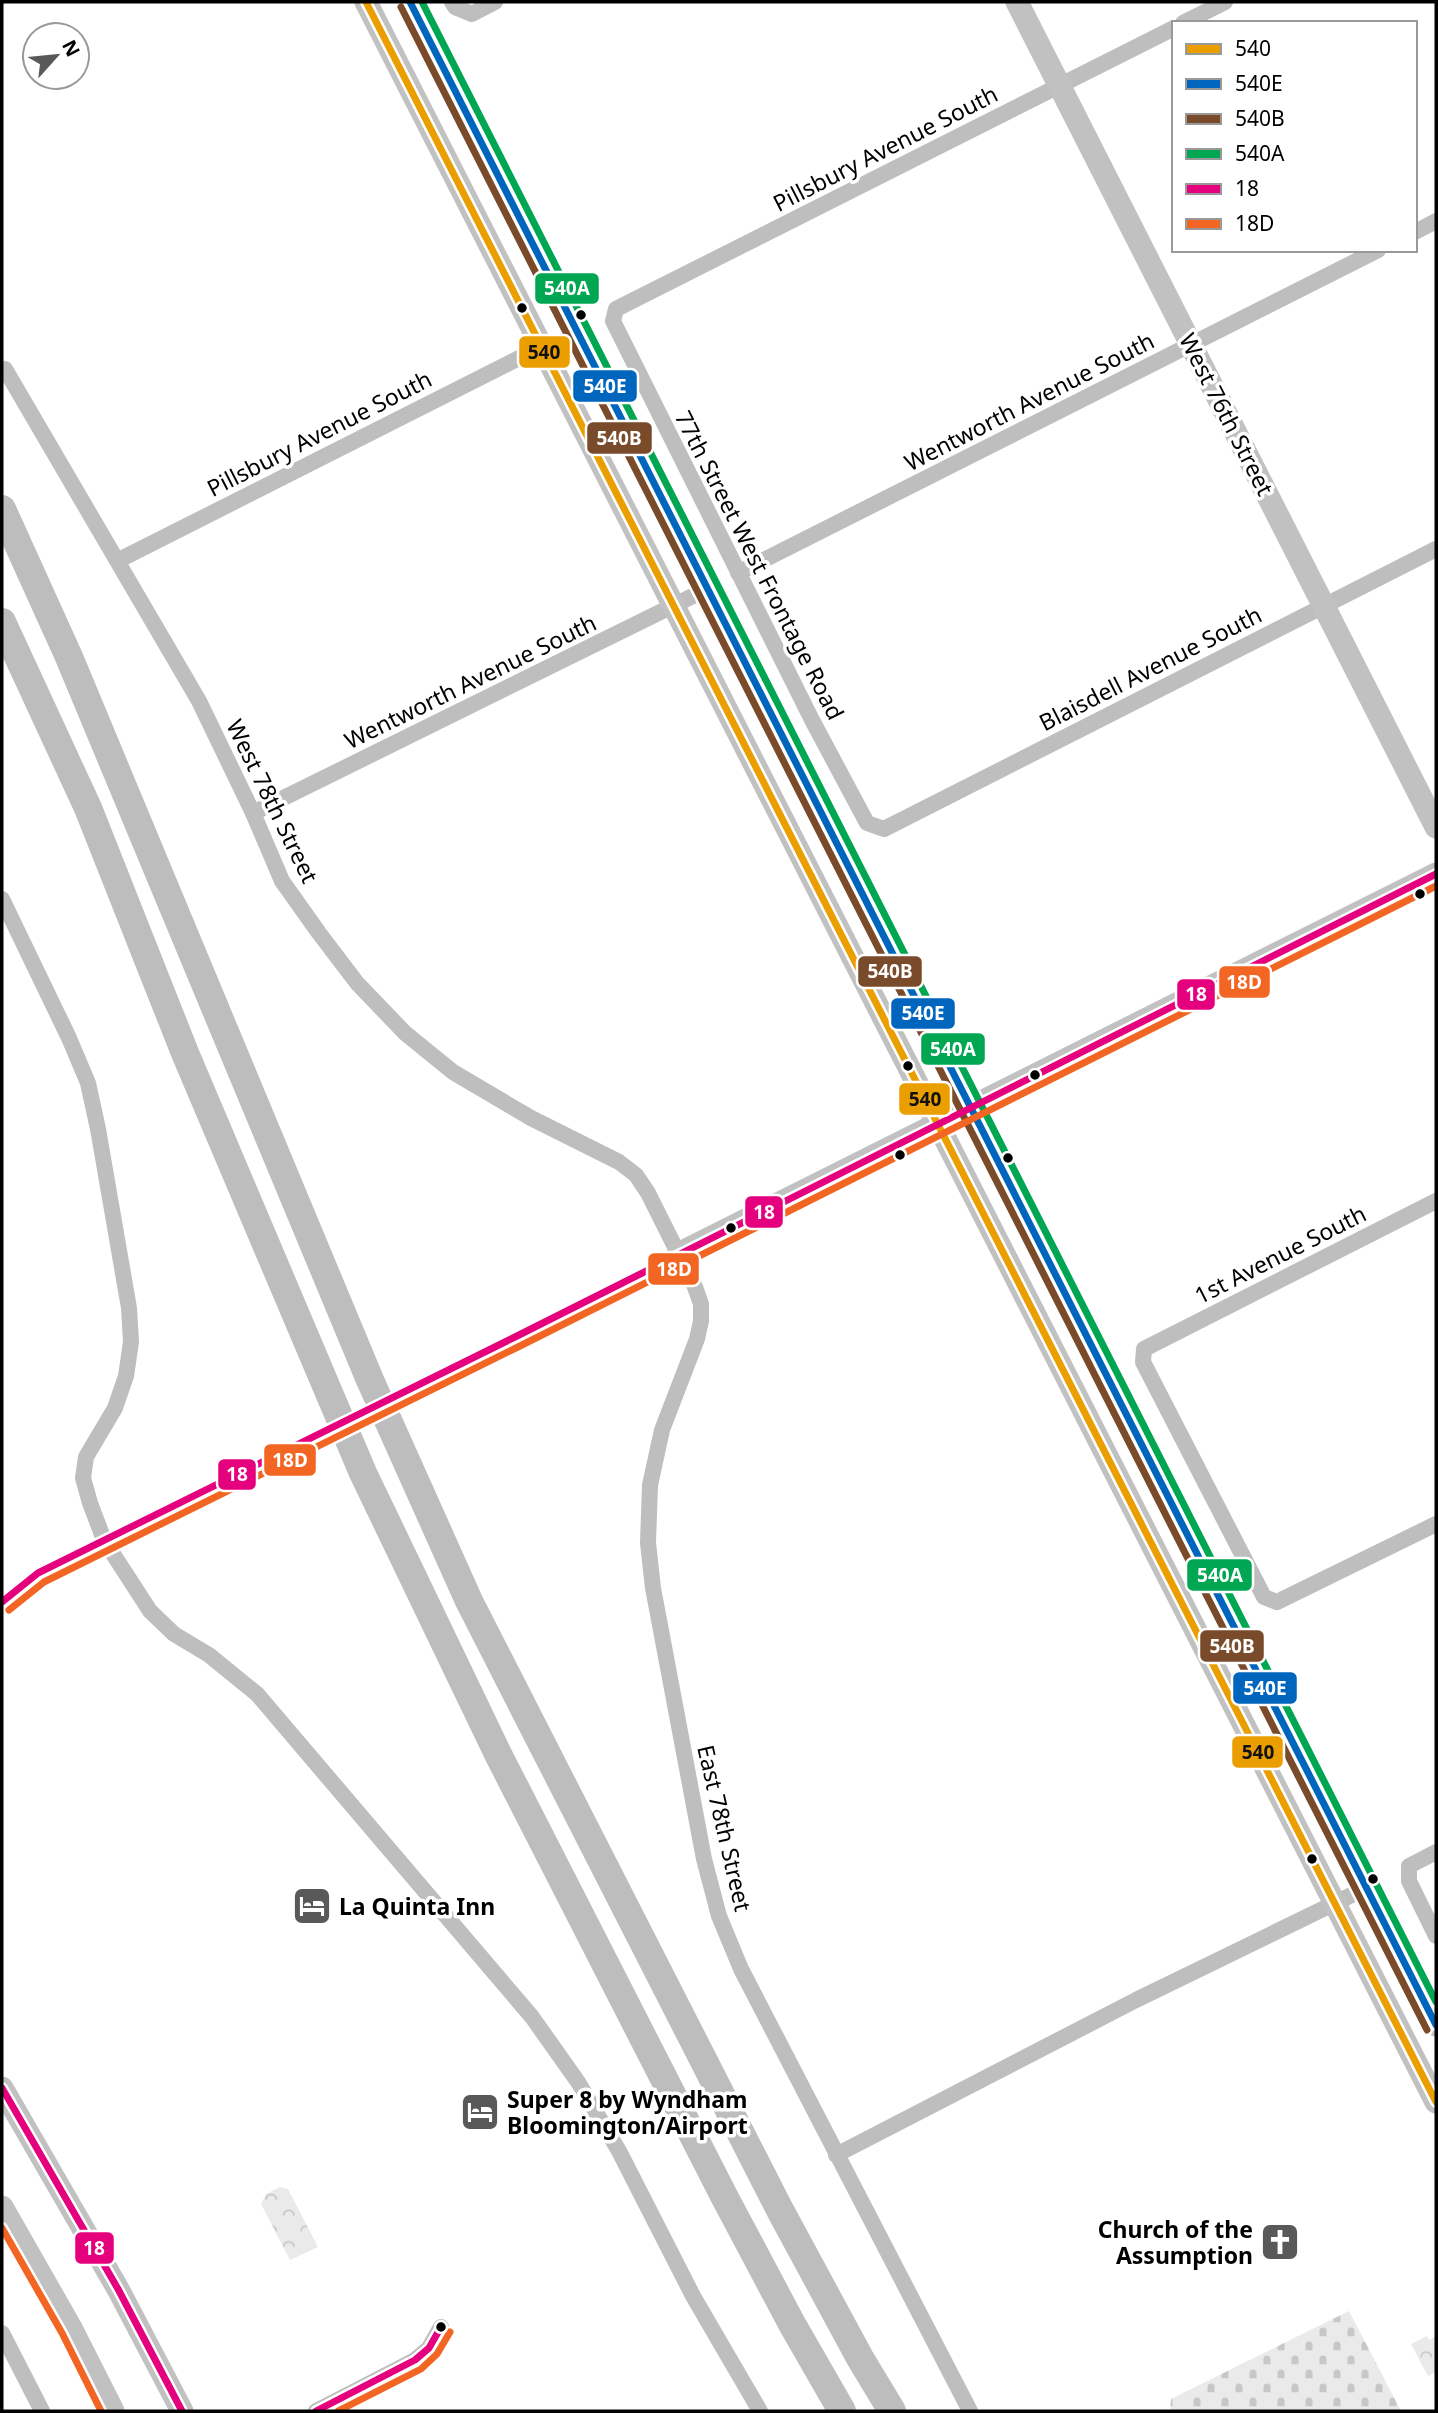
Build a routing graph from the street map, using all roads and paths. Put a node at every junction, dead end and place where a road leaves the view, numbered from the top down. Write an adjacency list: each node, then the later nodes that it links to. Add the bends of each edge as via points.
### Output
1 (366, 2): 15 (street)
2 (410, 2): 21 (street)
3 (452, 2): 4 (street, via 472,14)
4 (495, 2)
5 (1017, 2): 9 (street, West 76th Street)
6 (1225, 2): 7 (street)
7 (1187, 21)
8 (1172, 28): 9 (street, Pillsbury Avenue South)
9 (1059, 85): 13 (street, Pillsbury Avenue South); 14 (street, West 76th Street)
10 (1436, 221): 11 (street)
11 (1417, 231)
12 (1374, 252): 14 (street, Wentworth Avenue South)
13 (616, 309): 20 (street, 77th Street West Frontage Road, via 613,321)
14 (1191, 345): 20 (street, Wentworth Avenue South); 23 (street, West 76th Street)
15 (541, 347): 19 (street, Pillsbury Avenue South); 22 (street)
16 (5, 369): 19 (street, West 78th Street)
17 (2, 509): 54 (highway, via 69,657 365,1367 469,1601 744,2143)
18 (1436, 550): 23 (street, Blaisdell Avenue South)
19 (119, 560): 25 (street, West 78th Street, via 199,701)
20 (738, 573): 27 (street, 77th Street West Frontage Road, via 867,823)
21 (707, 589): 22 (street, Wentworth Avenue South); 30 (street)
22 (673, 606): 25 (street, Wentworth Avenue South); 31 (street)
23 (1324, 606): 26 (street, West 76th Street); 27 (street, Blaisdell Avenue South)
24 (2, 622): 53 (highway, via 88,808 185,1053 363,1473 504,1766 724,2196)
25 (253, 813): 33 (street, West 78th Street, via 282,881 358,983 405,1033 453,1072 636,1175)
26 (1436, 827)
27 (884, 829)
28 (1436, 874): 30 (street)
29 (2, 899): 52 (street, via 88,1083 129,1308 126,1376 86,1457 83,1478 104,1540 150,1611 257,1694 532,2017 612,2140)
30 (972, 1107): 31 (street); 36 (street)
31 (939, 1123): 33 (street); 34 (street)
32 (1436, 1200): 35 (street, 1st Avenue South, via 1144,1349 1143,1362 1264,1597 1277,1602)
33 (678, 1254): 44 (street, East 78th Street, via 701,1304 701,1321 662,1430 650,1485 648,1543 653,1588 719,1916 741,1969)
34 (1085, 1412): 36 (street, via 1109,1407 1191,1567); 39 (street)
35 (1436, 1524)
36 (1221, 1602): 38 (street)
37 (1436, 1852): 40 (street, via 1409,1866 1409,1881)
38 (1366, 1888): 39 (street); 41 (street)
39 (1335, 1903): 43 (street); 44 (street)
40 (1436, 1936)
41 (1436, 2025)
42 (2, 2088): 50 (street)
43 (1436, 2102)
44 (836, 2155): 55 (street, East 78th Street)
45 (2, 2207): 49 (street)
46 (442, 2327): 51 (street, via 415,2360)
47 (2, 2333): 48 (street)
48 (42, 2411)
49 (113, 2411)
50 (182, 2411)
51 (316, 2411)
52 (760, 2411)
53 (842, 2411)
54 (892, 2411)
55 (970, 2411)

